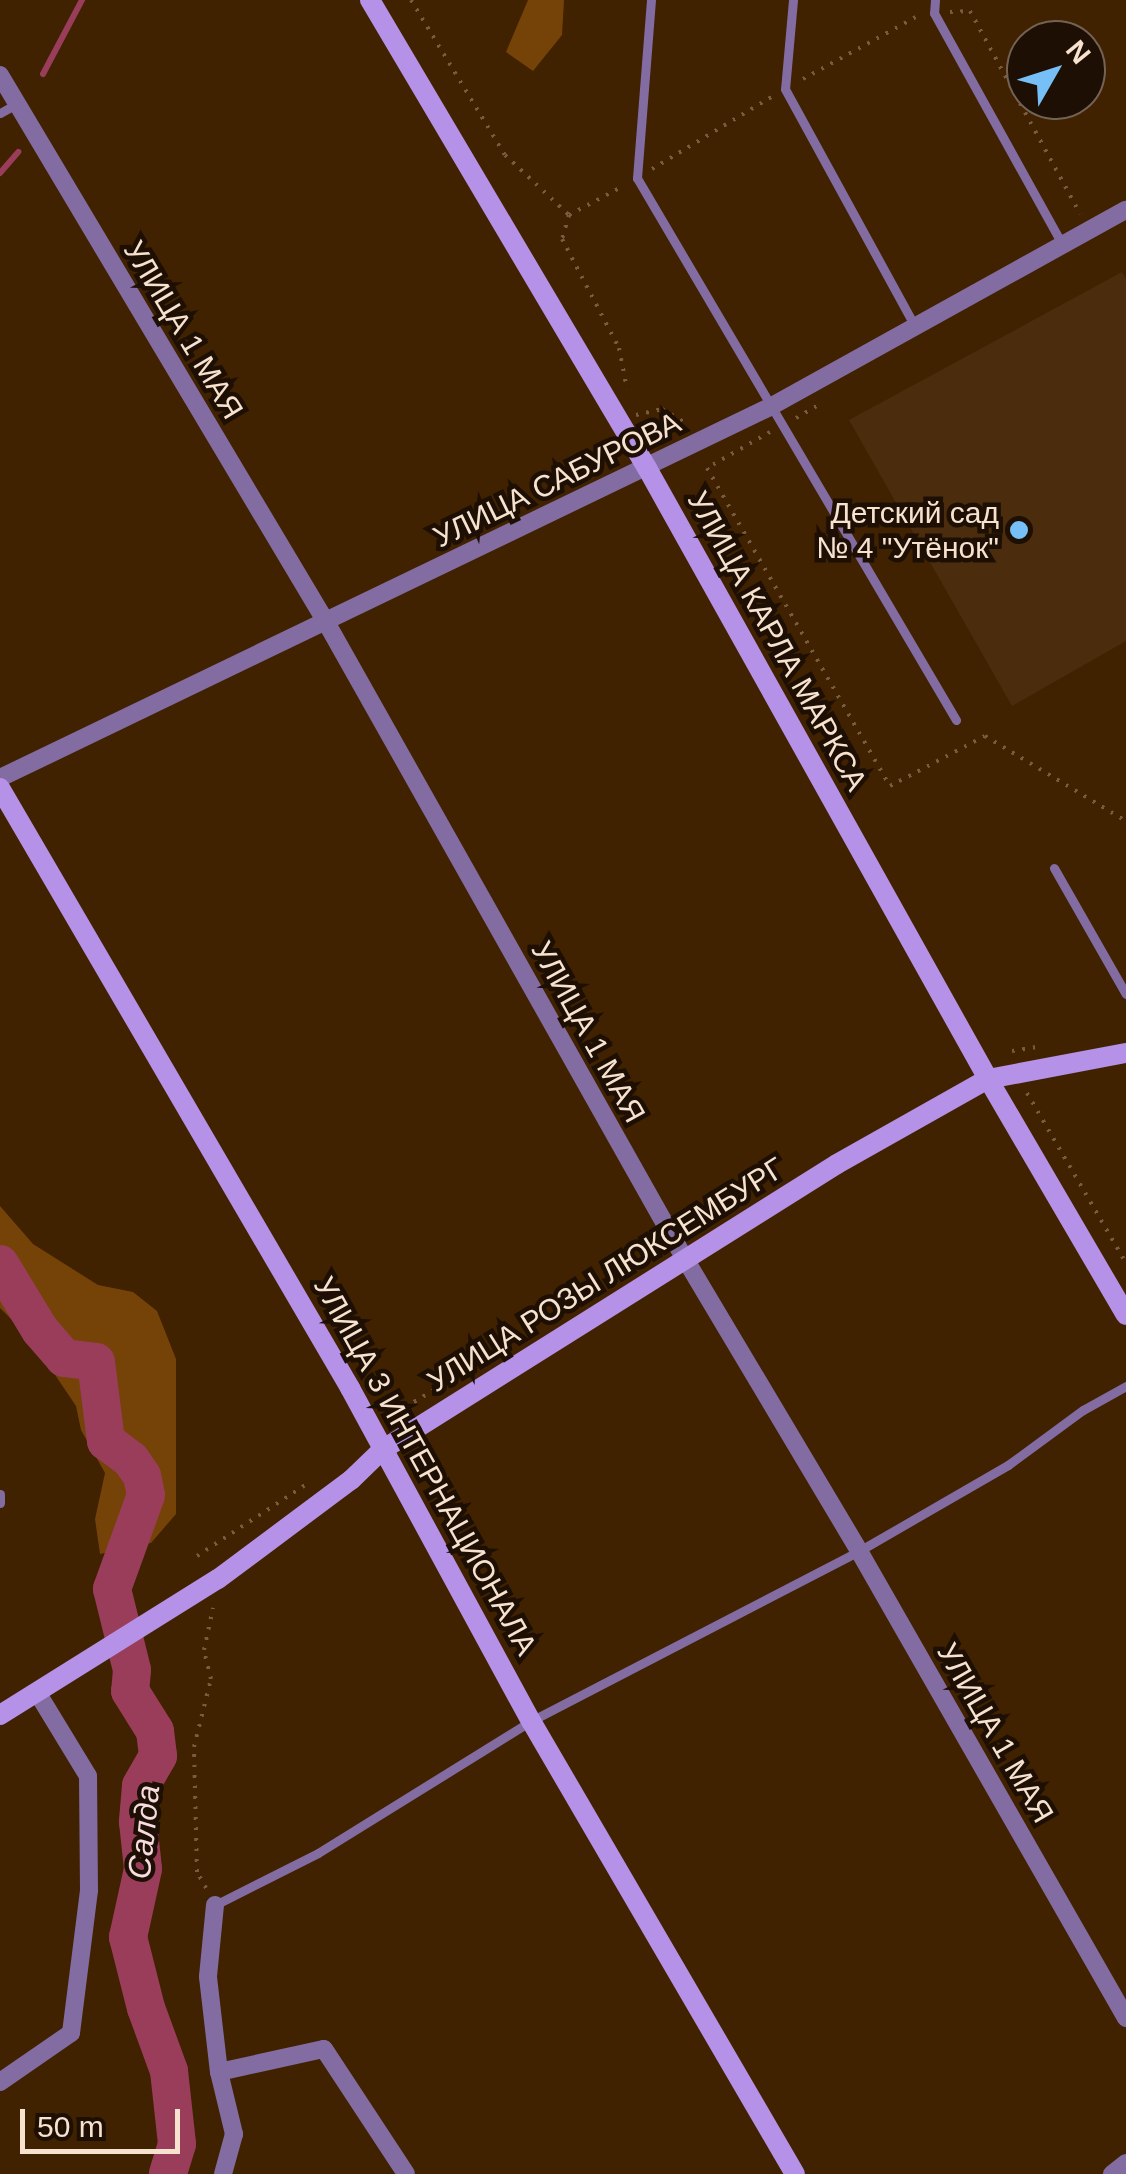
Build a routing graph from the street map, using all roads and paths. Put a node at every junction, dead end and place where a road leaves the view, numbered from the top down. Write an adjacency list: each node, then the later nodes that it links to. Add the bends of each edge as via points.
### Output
1 (370, 0): 18 (street, УЛИЦА КАРЛА МАРКСА)
2 (411, 0): 12 (path, via 504,155)
3 (651, 0): 10 (lane)
4 (794, 0): 8 (lane)
5 (935, 0): 6 (lane)
6 (934, 13): 8 (path, via 915,14); 13 (path, via 970,11); 14 (lane)
7 (0, 75): 9 (street, УЛИЦА 1 МАЯ)
8 (785, 89): 10 (path); 15 (lane)
9 (8, 108): 21 (street, УЛИЦА 1 МАЯ)
10 (637, 178): 12 (path); 17 (lane)
11 (1126, 210): 14 (street, УЛИЦА САБУРОВА)
12 (569, 215): 18 (path, via 562,239 618,348 632,416)
13 (1081, 216)
14 (1063, 244): 15 (street, УЛИЦА САБУРОВА)
15 (915, 326): 17 (street, УЛИЦА САБУРОВА)
16 (833, 396): 19 (path)
17 (770, 407): 19 (lane); 20 (street, УЛИЦА САБУРОВА)
18 (620, 423): 20 (street, УЛИЦА КАРЛА МАРКСА)
19 (782, 426): 22 (lane); 25 (path, via 707,468 890,786 984,736)
20 (646, 468): 21 (street, УЛИЦА САБУРОВА); 31 (street, УЛИЦА КАРЛА МАРКСА)
21 (326, 622): 23 (street, УЛИЦА САБУРОВА); 32 (street, УЛИЦА 1 МАЯ)
22 (956, 720)
23 (0, 778)
24 (0, 788): 36 (street, УЛИЦА 3 ИНТЕРНАЦИОНАЛА)
25 (1126, 821)
26 (1054, 868): 27 (lane)
27 (1126, 994)
28 (1018, 1049): 30 (path)
29 (1126, 1053): 30 (street, УЛИЦА РОЗЫ ЛЮКСЕМБУРГ)
30 (1020, 1071): 31 (street, УЛИЦА РОЗЫ ЛЮКСЕМБУРГ); 33 (path)
31 (988, 1079): 32 (street, УЛИЦА РОЗЫ ЛЮКСЕМБУРГ, via 837,1164); 34 (street, УЛИЦА КАРЛА МАРКСА)
32 (688, 1261): 36 (street, УЛИЦА РОЗЫ ЛЮКСЕМБУРГ); 39 (street, УЛИЦА 1 МАЯ)
33 (1126, 1263)
34 (1126, 1315)
35 (1126, 1386): 39 (lane, via 1008,1465)
36 (382, 1450): 40 (street, УЛИЦА РОЗЫ ЛЮКСЕМБУРГ); 43 (street, УЛИЦА 3 ИНТЕРНАЦИОНАЛА)
37 (0, 1494): 38 (lane)
38 (0, 1502)
39 (859, 1550): 43 (lane); 45 (street, УЛИЦА 1 МАЯ)
40 (218, 1579): 41 (street, УЛИЦА РОЗЫ ЛЮКСЕМБУРГ); 44 (path, via 204,1650 210,1679 194,1747 197,1872)
41 (37, 1692): 42 (street, УЛИЦА РОЗЫ ЛЮКСЕМБУРГ); 47 (street, via 88,1776 89,1890 71,2033)
42 (3, 1707)
43 (531, 1721): 44 (lane, via 318,1853); 51 (street, УЛИЦА 3 ИНТЕРНАЦИОНАЛА)
44 (215, 1905): 46 (street, via 208,1977)
45 (1126, 2018)
46 (218, 2072): 49 (street, via 234,2134); 50 (street, via 324,2049)
47 (0, 2082)
48 (1126, 2164): 52 (street)
49 (223, 2174)
50 (406, 2174)
51 (795, 2174)
52 (1112, 2174)

